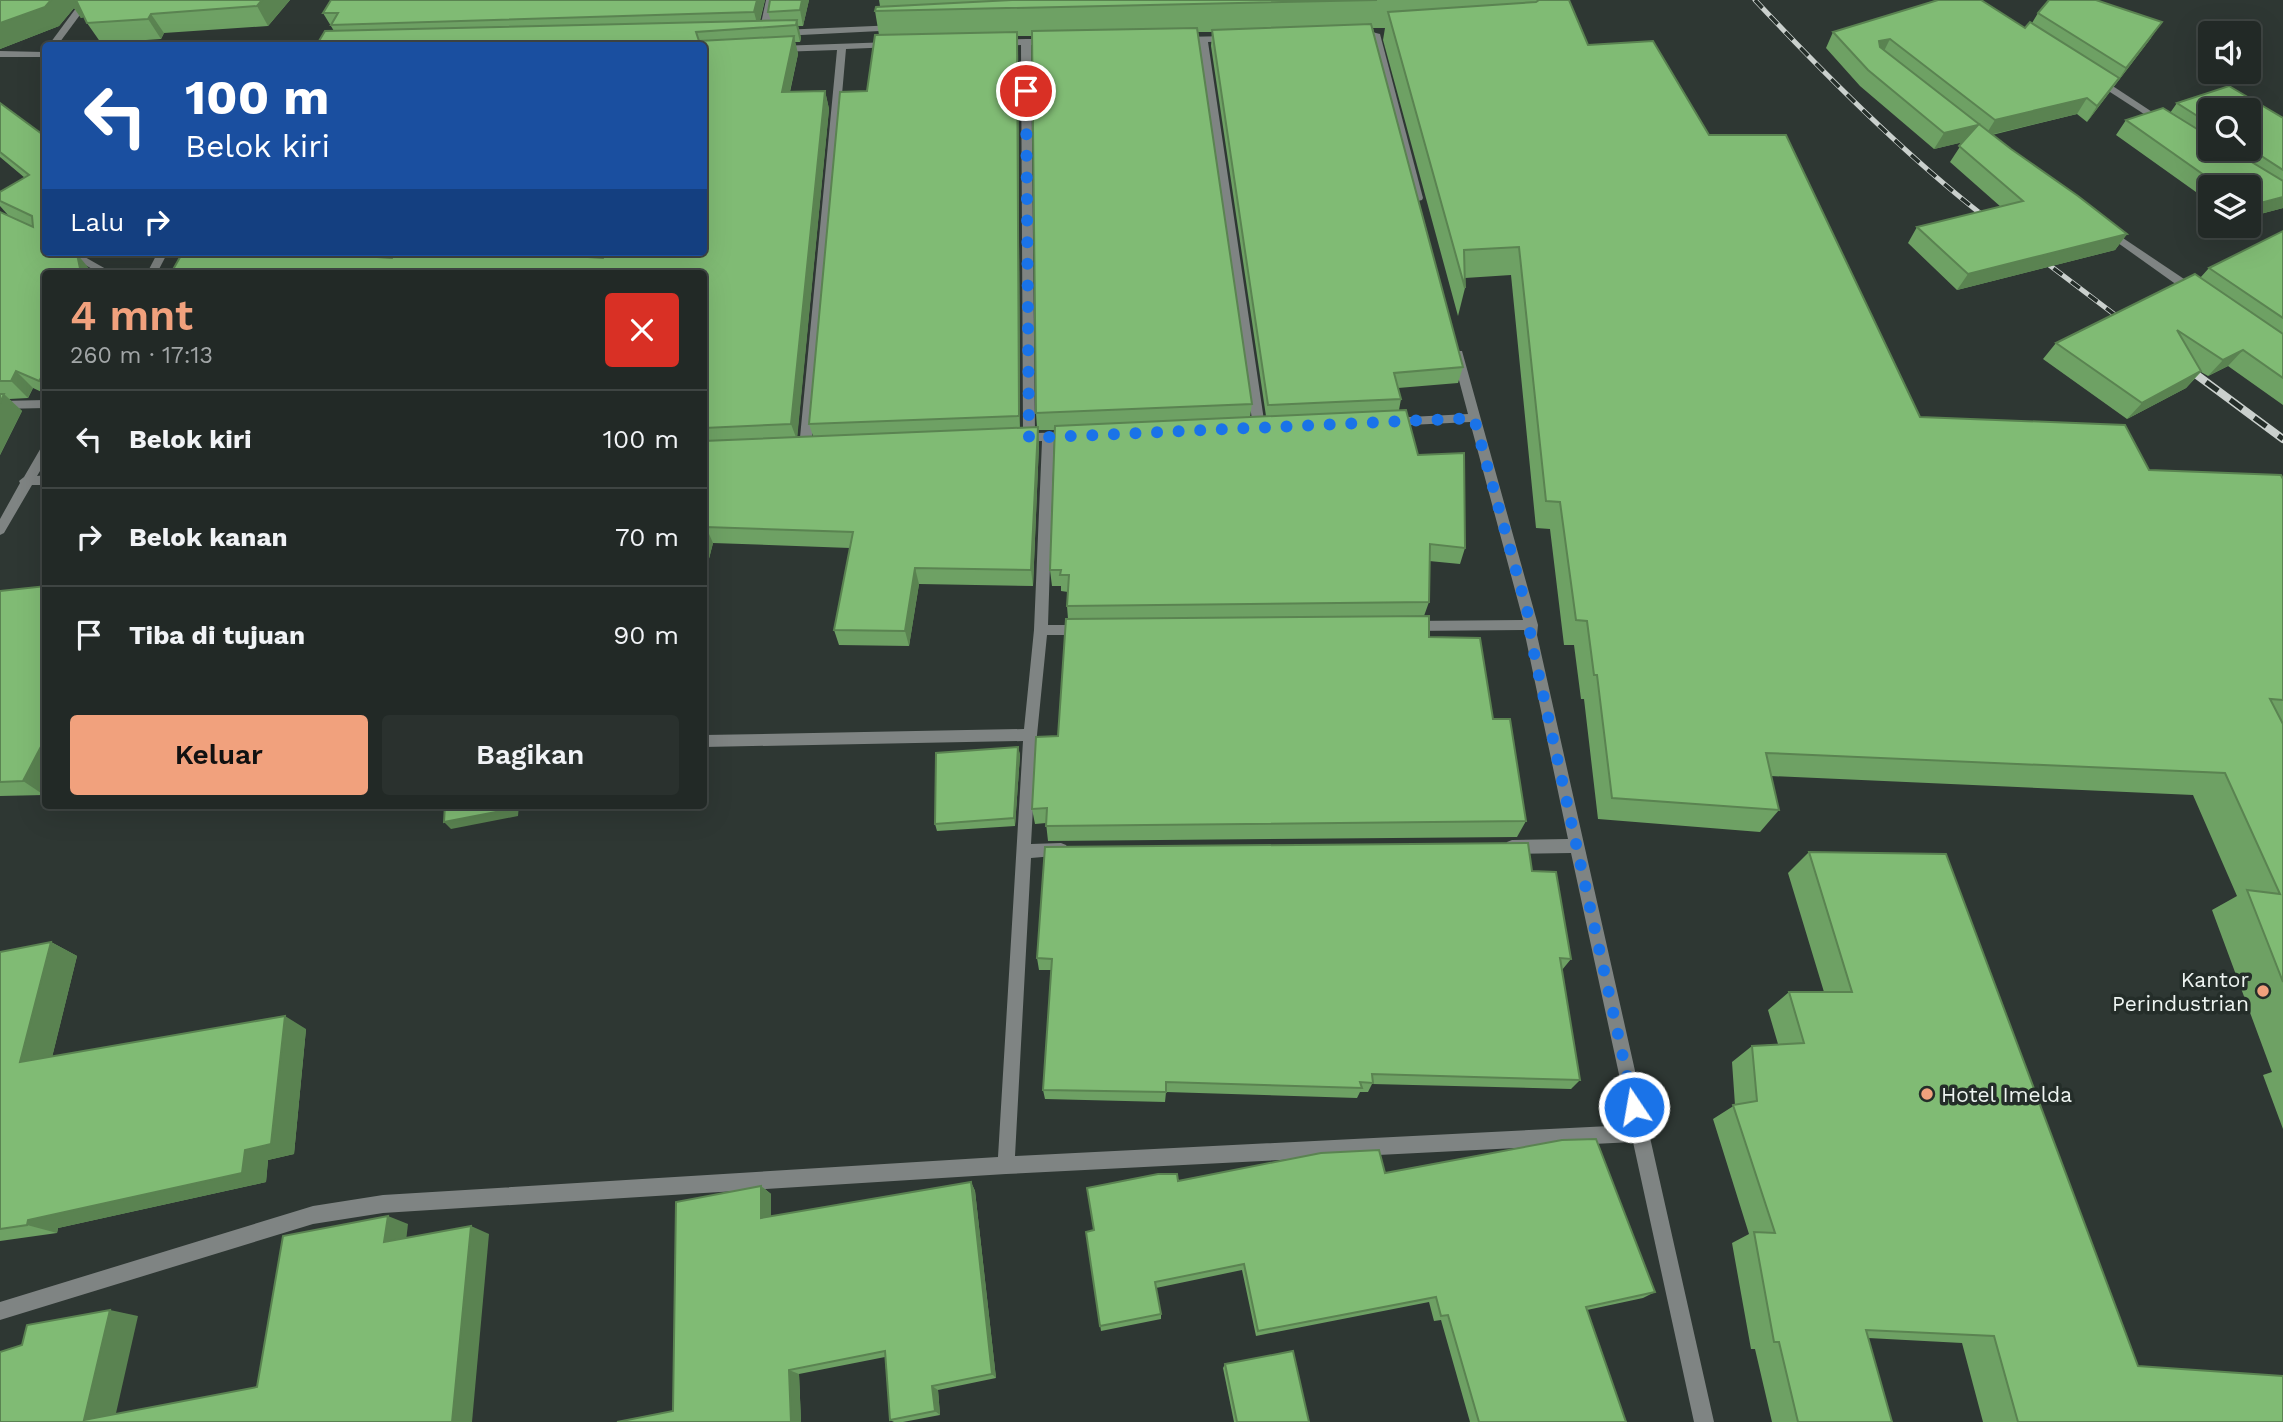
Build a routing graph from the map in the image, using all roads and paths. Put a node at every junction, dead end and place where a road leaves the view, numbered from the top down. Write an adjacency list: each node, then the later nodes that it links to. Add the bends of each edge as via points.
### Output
1 (87, 0): 10 (street)
2 (770, 0): 4 (street)
3 (905, 27): 4 (street)
4 (764, 33): 5 (street)
5 (750, 34)
6 (1375, 34): 21 (street)
7 (1243, 39): 9 (street)
8 (1176, 40): 9 (street)
9 (1203, 40): 31 (street, via 1252,427)
10 (55, 42)
11 (1026, 42): 12 (street); 13 (street); 34 (street)
12 (1067, 42)
13 (987, 43)
14 (908, 45): 15 (street)
15 (842, 46): 16 (street); 36 (street)
16 (773, 50)
17 (0, 54): 18 (street)
18 (42, 54)
19 (2084, 72): 20 (street)
20 (2178, 132)
21 (1423, 219)
22 (2097, 223): 25 (street)
23 (76, 256): 24 (street)
24 (102, 270)
25 (2208, 301)
26 (1454, 339): 29 (street)
27 (42, 404): 28 (street)
28 (0, 405)
29 (1474, 418): 30 (street); 41 (street)
30 (1380, 422)
31 (1272, 426)
32 (1087, 435): 33 (street)
33 (1048, 437): 34 (street); 43 (street)
34 (1029, 438): 35 (street)
35 (1003, 439)
36 (805, 448)
37 (42, 455): 39 (street)
38 (42, 480): 39 (street)
39 (25, 481): 40 (street)
40 (0, 530)
41 (1531, 625): 42 (street); 47 (street)
42 (1395, 626)
43 (1041, 630): 44 (street); 45 (street)
44 (1096, 630)
45 (1030, 735): 46 (street); 50 (street)
46 (707, 741)
47 (1577, 846): 48 (street); 51 (street)
48 (1494, 847)
49 (1079, 850): 50 (street)
50 (1024, 851): 52 (street)
51 (1640, 1133): 52 (street); 54 (street)
52 (1006, 1165): 53 (street, via 383,1204 313,1215)
53 (0, 1311)
54 (1704, 1422)

